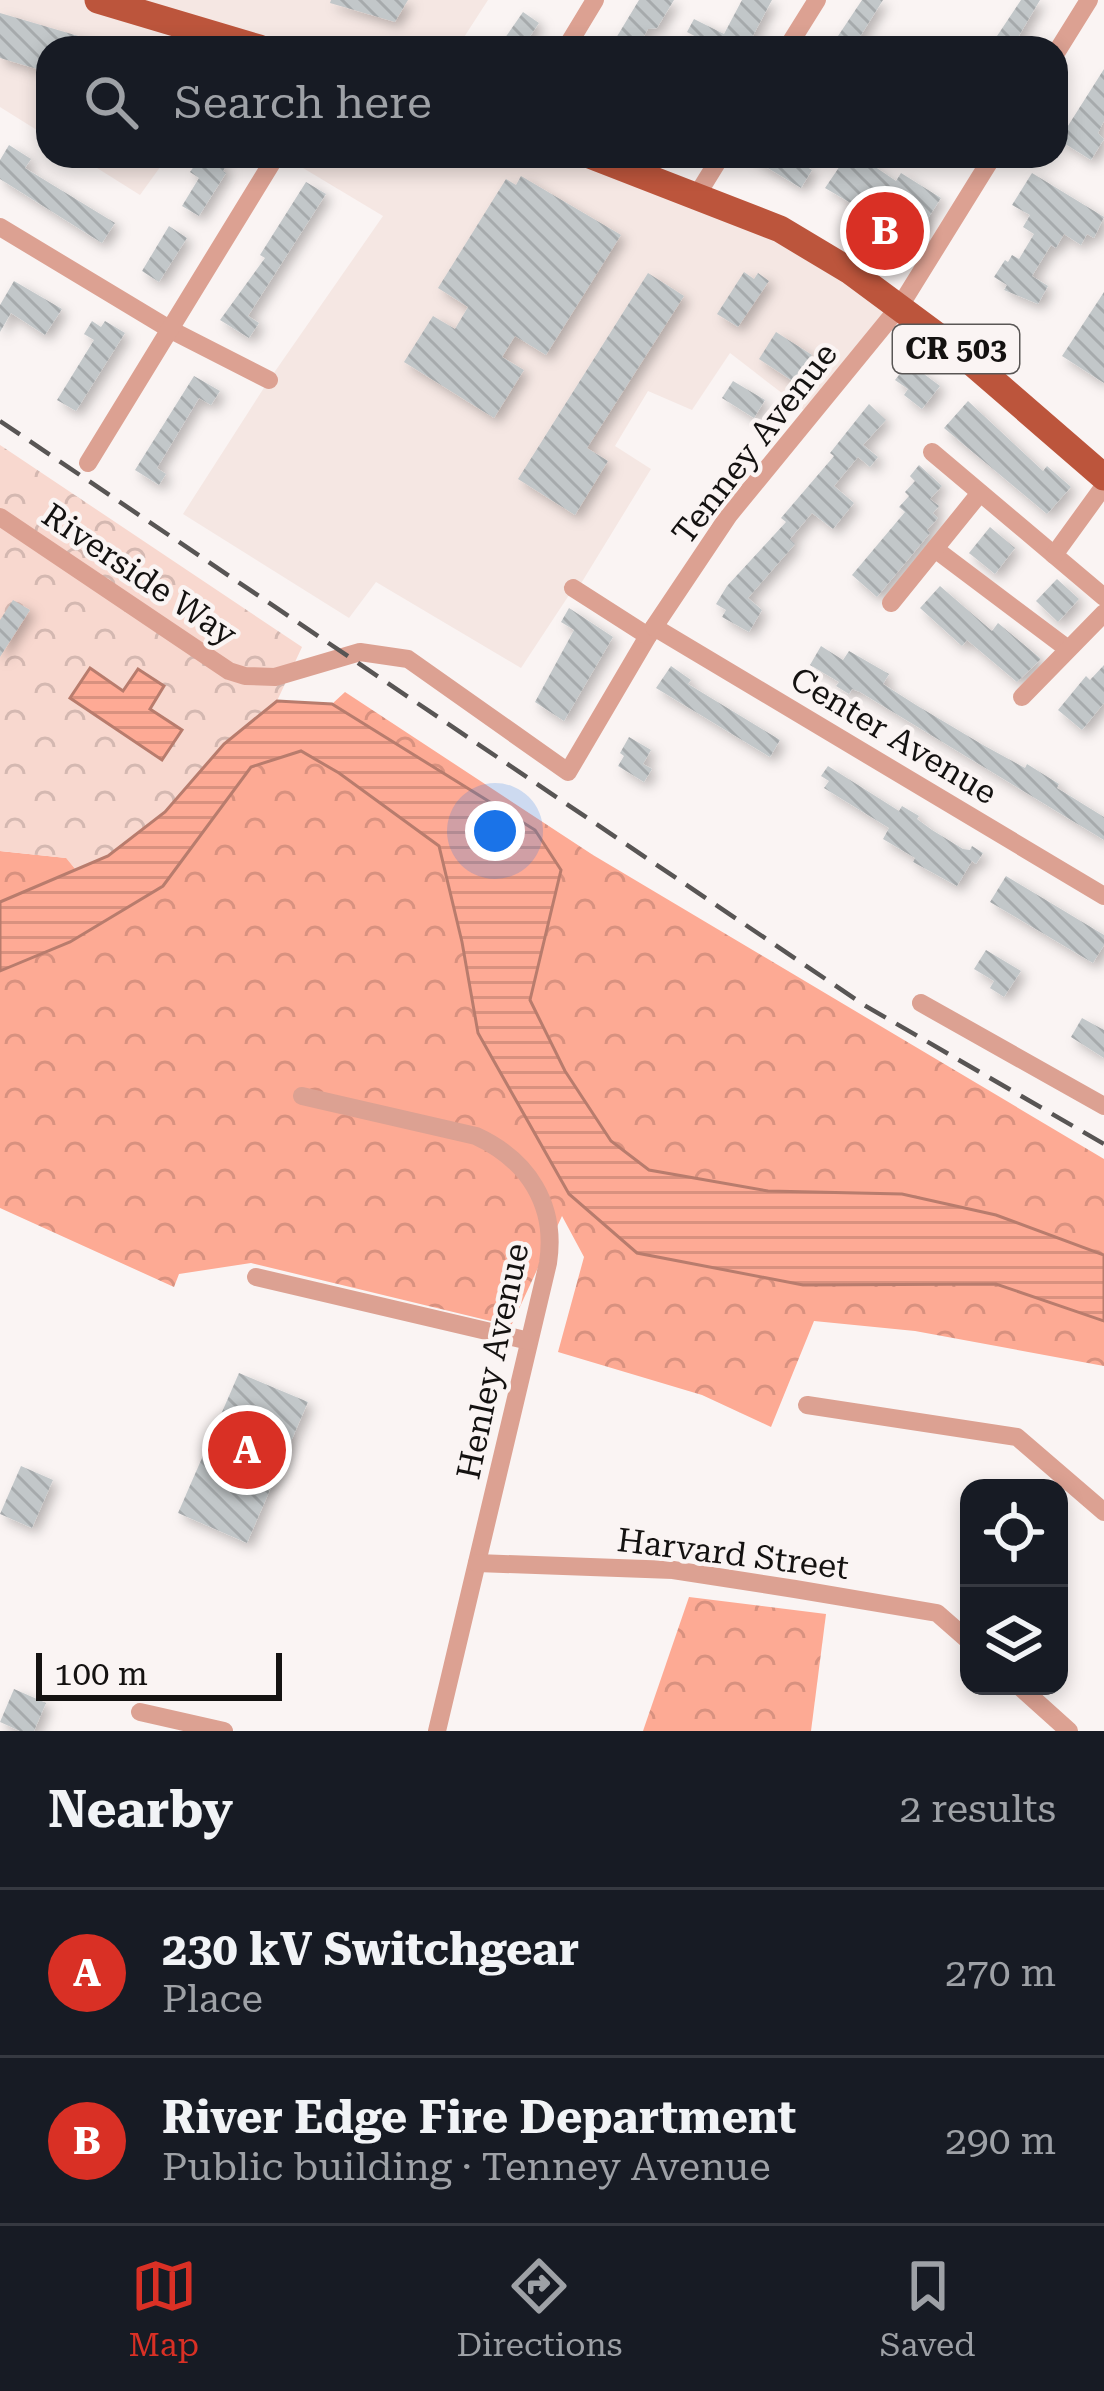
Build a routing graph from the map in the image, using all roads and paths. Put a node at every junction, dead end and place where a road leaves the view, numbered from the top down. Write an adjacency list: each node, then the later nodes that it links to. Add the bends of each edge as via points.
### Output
1 (98, 0): 5 (main road)
2 (595, 0): 7 (street)
3 (817, 0): 8 (street)
4 (1089, 0): 9 (street)
5 (136, 5): 6 (main road)
6 (225, 36)
7 (573, 36)
8 (794, 36)
9 (1067, 36)
10 (269, 168): 17 (street)
11 (625, 168): 14 (main road, CR 503)
12 (714, 168): 14 (street)
13 (986, 168): 16 (street, Tenney Avenue)
14 (698, 195): 16 (main road, CR 503, via 781,229)
15 (0, 226): 17 (street)
16 (901, 306): 21 (main road, CR 503, via 1044,421); 30 (street, Tenney Avenue, via 729,514)
17 (171, 329): 18 (street); 20 (street)
18 (269, 380)
19 (932, 452): 22 (street)
20 (88, 464)
21 (1104, 481): 25 (street)
22 (980, 493): 24 (street); 25 (street)
23 (0, 517): 33 (street, Riverside Way, via 230,670 274,677 360,652 408,659)
24 (935, 549): 28 (street); 31 (street)
25 (1054, 555): 27 (street)
26 (573, 588): 30 (street, Center Avenue)
27 (1104, 597)
28 (891, 603)
29 (1104, 613): 31 (street)
30 (651, 631): 33 (street, Tenney Avenue); 34 (street, Center Avenue)
31 (1068, 649): 32 (street)
32 (1022, 697)
33 (568, 772)
34 (1104, 896)
35 (921, 1003): 37 (street)
36 (302, 1096): 39 (street, Henley Avenue, via 476,1136 521,1166 539,1192 550,1233)
37 (1104, 1106)
38 (256, 1277): 39 (street)
39 (529, 1341): 42 (street, Henley Avenue)
40 (807, 1405): 41 (street, via 1018,1437)
41 (1104, 1512)
42 (477, 1563): 43 (street, Harvard Street, via 673,1570 938,1613); 47 (street, Henley Avenue)
43 (960, 1633)
44 (1029, 1695): 48 (street)
45 (140, 1712): 46 (street)
46 (224, 1731)
47 (437, 1731)
48 (1069, 1731)

